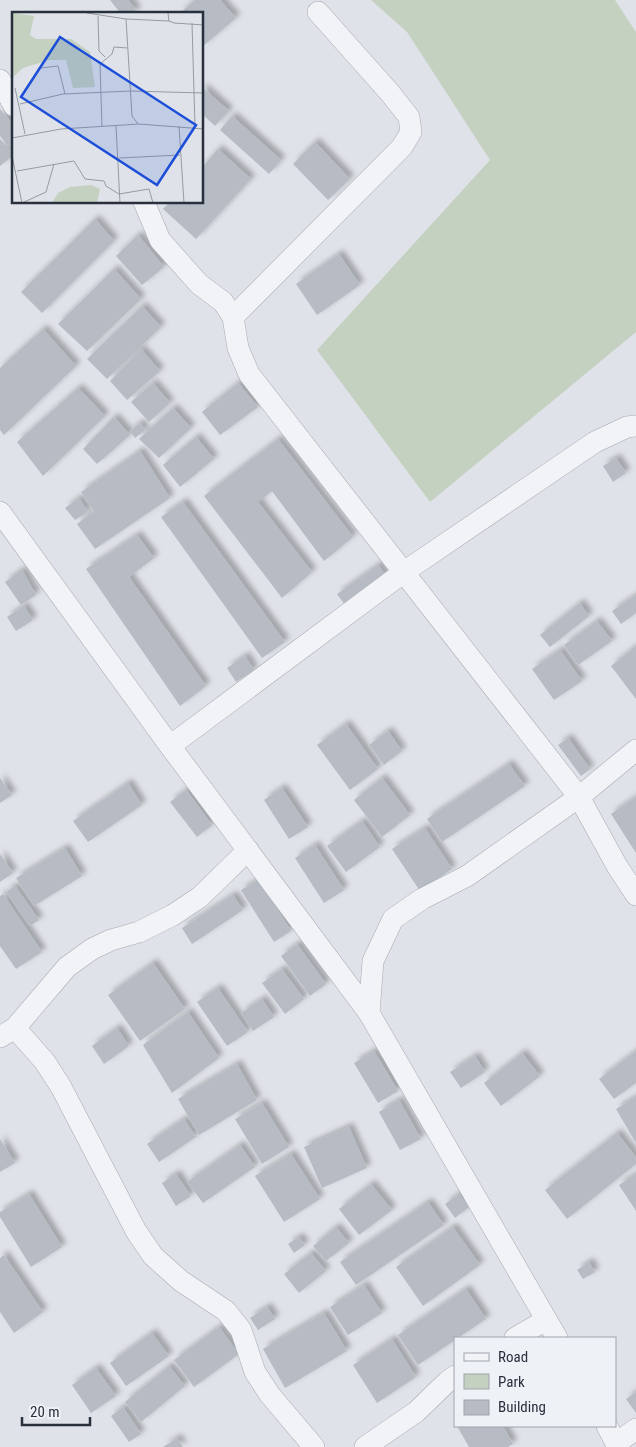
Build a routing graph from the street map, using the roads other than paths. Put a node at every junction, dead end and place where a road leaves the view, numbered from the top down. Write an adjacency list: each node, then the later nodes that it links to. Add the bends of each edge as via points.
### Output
1 (318, 12): 5 (street, via 409,117 411,132 402,147)
2 (0, 80): 3 (street)
3 (12, 102)
4 (145, 204): 5 (street, via 160,240 200,284 223,302)
5 (233, 317): 8 (street, via 238,348 249,374)
6 (636, 426): 8 (street, via 595,442)
7 (0, 512): 9 (street)
8 (404, 572): 9 (street); 11 (street)
9 (170, 746): 12 (street)
10 (636, 750): 11 (street)
11 (578, 797): 13 (street); 14 (street, via 467,876 422,899 393,919 373,961)
12 (248, 850): 14 (street); 15 (street, via 200,897 139,932 92,949 68,967)
13 (636, 895)
14 (369, 1013): 16 (street)
15 (7, 1033): 22 (street, via 44,1062 61,1087 153,1256 181,1281 226,1311 241,1330 255,1372)
16 (546, 1320): 17 (street); 18 (street)
17 (517, 1337)
18 (556, 1337)
19 (454, 1377): 23 (street, via 416,1412)
20 (636, 1429): 21 (street)
21 (614, 1439)
22 (314, 1447)
23 (365, 1447)

